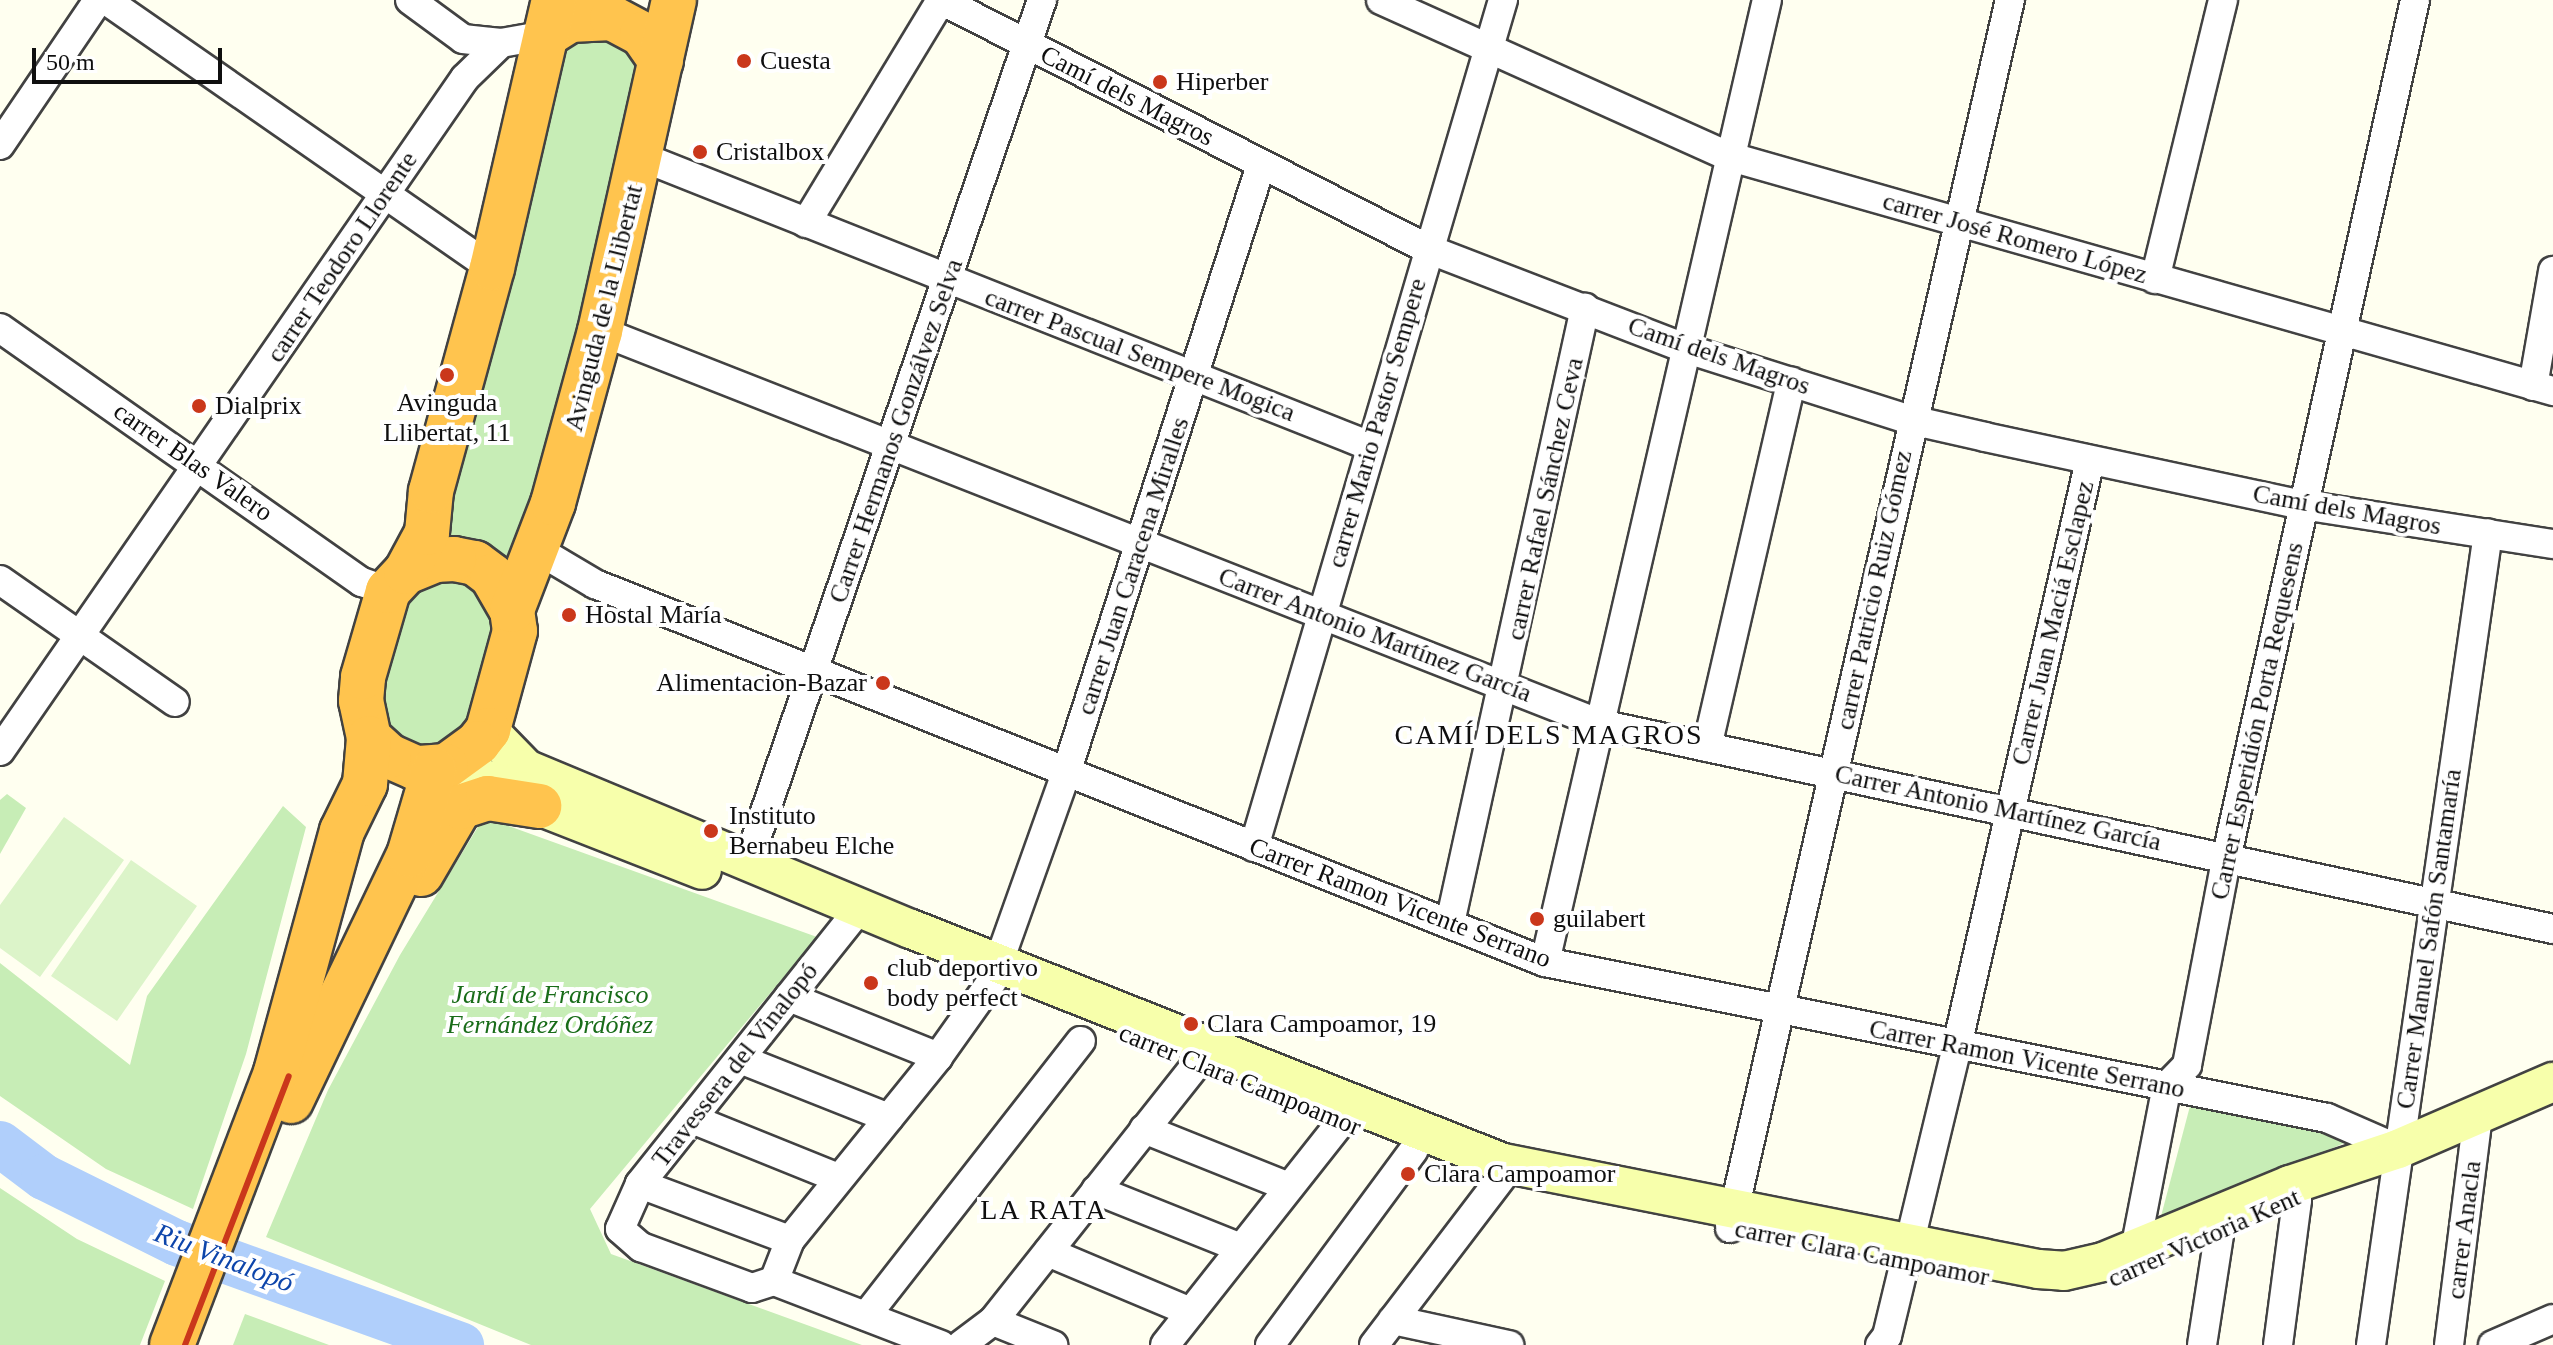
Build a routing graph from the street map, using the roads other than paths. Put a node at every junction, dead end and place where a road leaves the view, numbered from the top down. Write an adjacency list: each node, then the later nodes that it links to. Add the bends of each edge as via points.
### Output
1 (98, 0): 18 (street)
2 (106, 0): 22 (street)
3 (410, 0): 14 (street, via 463,39)
4 (674, 0): 17 (highway, Avinguda de la Llibertat)
5 (941, 0): 15 (street, Camí dels Magros); 24 (street)
6 (1042, 0): 15 (street, Carrer Hermanos Gonzálvez Selva)
7 (1381, 0): 16 (street, carrer José Romero López)
8 (1503, 0): 16 (street, carrer Mario Pastor Sempere)
9 (1767, 0): 20 (street)
10 (2010, 0): 23 (street, carrer Patricio Ruiz Gómez)
11 (2223, 0): 29 (street)
12 (2415, 0): 32 (street, Carrer Esperidión Porta Requesens)
13 (550, 18): 14 (street); 17 (highway, via 612,18 642,34); 26 (highway)
14 (501, 43): 22 (street, carrer Teodoro Llorente, via 465,78)
15 (1027, 44): 21 (street, Camí dels Magros); 28 (street, Carrer Hermanos Gonzálvez Selva)
16 (1490, 48): 20 (street, carrer José Romero López); 25 (street, carrer Mario Pastor Sempere)
17 (661, 61): 19 (highway, Avinguda de la Llibertat)
18 (0, 145)
19 (642, 157): 24 (street, carrer Pascual Sempere Mogica); 33 (highway, Avinguda de la Llibertat)
20 (1731, 157): 23 (street, carrer José Romero López); 34 (street)
21 (1261, 165): 25 (street, Camí dels Magros); 35 (street, carrer Juan Caracena Miralles)
22 (384, 194): 26 (street); 42 (street, carrer Teodoro Llorente)
23 (1959, 221): 29 (street, carrer José Romero López); 38 (street, carrer Patricio Ruiz Gómez)
24 (806, 223): 28 (street, carrer Pascual Sempere Mogica)
25 (1428, 249): 30 (street, Camí dels Magros); 40 (street, carrer Mario Pastor Sempere)
26 (492, 268): 49 (highway, via 431,491 427,533)
27 (2553, 271): 37 (street)
28 (947, 279): 35 (street, carrer Pascual Sempere Mogica); 39 (street, Carrer Hermanos Gonzálvez Selva)
29 (2155, 279): 32 (street, carrer José Romero López)
30 (1585, 308): 34 (street, Camí dels Magros); 54 (street, carrer Rafael Sánchez Ceva)
31 (0, 328): 42 (street, carrer Blas Valero)
32 (2341, 330): 37 (street, carrer José Romero López); 43 (street, Carrer Esperidión Porta Requesens)
33 (600, 331): 39 (street, Carrer Antonio Martínez García); 47 (highway, Avinguda de la Llibertat)
34 (1687, 349): 36 (street, Camí dels Magros); 56 (street)
35 (1194, 376): 40 (street, carrer Pascual Sempere Mogica); 45 (street, carrer Juan Caracena Miralles)
36 (1791, 382): 38 (street, Camí dels Magros); 59 (street)
37 (2543, 389)
38 (1911, 420): 41 (street, Camí dels Magros); 63 (street, carrer Patricio Ruiz Gómez)
39 (892, 446): 45 (street, Carrer Antonio Martínez García); 53 (street, Carrer Hermanos Gonzálvez Selva)
40 (1370, 446): 51 (street, carrer Mario Pastor Sempere)
41 (2090, 460): 43 (street, Camí dels Magros); 65 (street, Carrer Juan Maciá Esclapez)
42 (199, 467): 49 (street, carrer Blas Valero, via 362,582); 52 (street, carrer Teodoro Llorente)
43 (2303, 505): 44 (street, Camí dels Magros); 67 (street, Carrer Esperidión Porta Requesens)
44 (2488, 533): 46 (street, Camí dels Magros); 69 (street, Carrer Manuel Safón Santamaría)
45 (1140, 543): 51 (street, Carrer Antonio Martínez García); 62 (street, carrer Juan Caracena Miralles)
46 (2553, 544)
47 (536, 549): 50 (highway, Avinguda de la Llibertat); 53 (street, Carrer Ramon Vicente Serrano, via 595,584)
48 (0, 580): 52 (street)
49 (397, 582): 50 (highway, via 435,560 475,563 492,576); 58 (highway, via 363,677 361,701)
50 (512, 610): 57 (highway, via 510,655)
51 (1322, 613): 54 (street, Carrer Antonio Martínez García); 66 (street, carrer Mario Pastor Sempere)
52 (79, 636): 55 (street); 60 (street, carrer Teodoro Llorente)
53 (815, 671): 62 (street, Carrer Ramon Vicente Serrano); 68 (street, Carrer Hermanos Gonzálvez Selva)
54 (1506, 686): 56 (street, Carrer Antonio Martínez García); 71 (street, carrer Rafael Sánchez Ceva)
55 (175, 702)
56 (1600, 724): 59 (street, Carrer Antonio Martínez García); 74 (street)
57 (488, 730): 61 (highway, via 467,754); 68 (street, carrer Clara Campoamor, via 526,769)
58 (369, 738): 61 (highway, via 403,764); 83 (highway, via 365,784 342,831)
59 (1707, 747): 63 (street, Carrer Antonio Martínez García)
60 (0, 751)
61 (440, 768): 64 (street, carrer Clara Campoamor, via 521,791); 73 (highway, via 409,855)
62 (1066, 773): 66 (street, Carrer Ramon Vicente Serrano); 75 (street, carrer Juan Caracena Miralles)
63 (1834, 774): 65 (street, Carrer Antonio Martínez García); 77 (street, carrer Patricio Ruiz Gómez)
64 (539, 806): 70 (street, carrer Clara Campoamor); 73 (highway, via 488,798 460,807 398,918)
65 (2010, 813): 67 (street, Carrer Antonio Martínez García); 79 (street, Carrer Juan Maciá Esclapez)
66 (1254, 847): 71 (street, Carrer Ramon Vicente Serrano)
67 (2227, 855): 69 (street, Carrer Antonio Martínez García); 85 (street, Carrer Esperidión Porta Requesens, via 2187,1065)
68 (748, 862): 70 (street, carrer Clara Campoamor)
69 (2437, 900): 72 (street, Carrer Antonio Martínez García); 91 (street, Carrer Manuel Safón Santamaría)
70 (853, 916): 75 (street, carrer Clara Campoamor); 76 (street, Travessera del Vinalopó)
71 (1450, 923): 74 (street, Carrer Ramon Vicente Serrano)
72 (2553, 929)
73 (364, 947): 83 (highway)
74 (1545, 962): 77 (street, Carrer Ramon Vicente Serrano)
75 (995, 972): 80 (street, carrer Clara Campoamor); 81 (street, carrer Juan Caracena Miralles)
76 (789, 997): 81 (street); 82 (street, Travessera del Vinalopó)
77 (1779, 1010): 79 (street, Carrer Ramon Vicente Serrano); 99 (street, carrer Patricio Ruiz Gómez)
78 (1081, 1041): 109 (street)
79 (1957, 1046): 85 (street, Carrer Ramon Vicente Serrano); 105 (street, Carrer Juan Maciá Esclapez)
80 (1202, 1055): 86 (street, carrer Clara Campoamor); 90 (street)
81 (938, 1057): 88 (street, carrer Juan Caracena Miralles)
82 (740, 1059): 88 (street); 89 (street, Travessera del Vinalopó)
83 (288, 1076): 113 (highway); 114 (highway)
84 (2553, 1082): 87 (street, carrer Victoria Kent)
85 (2167, 1086): 91 (street, Carrer Ramon Vicente Serrano, via 2327,1118); 103 (street, Carrer Esperidión Porta Requesens)
86 (1345, 1113): 92 (street, carrer Clara Campoamor); 93 (street, carrer Clara Campoamor); 96 (street)
87 (2478, 1114): 91 (street, carrer Victoria Kent); 126 (street, carrer Anacla)
88 (889, 1118): 94 (street, carrer Juan Caracena Miralles)
89 (692, 1119): 94 (street); 95 (street, Travessera del Vinalopó)
90 (1144, 1129): 96 (street); 97 (street)
91 (2398, 1149): 98 (street, carrer Victoria Kent); 125 (street, Carrer Manuel Safón Santamaría)
92 (1414, 1150): 93 (street, carrer Clara Campoamor); 119 (street)
93 (1505, 1172): 99 (street, carrer Clara Campoamor); 111 (street)
94 (838, 1178): 101 (street, carrer Juan Caracena Miralles)
95 (640, 1184): 101 (street); 106 (street, Travessera del Vinalopó, via 620,1229 641,1247 752,1288)
96 (1289, 1187): 102 (street)
97 (1096, 1190): 102 (street); 104 (street)
98 (2293, 1192): 100 (street, carrer Victoria Kent); 103 (street, carrer Victoria Kent); 124 (street)
99 (1732, 1218): 105 (street, carrer Clara Campoamor)
100 (2219, 1235): 107 (street, carrer Victoria Kent, via 2110,1282); 123 (street)
101 (790, 1240): 106 (street, carrer Juan Caracena Miralles)
102 (1241, 1248): 108 (street)
103 (2135, 1250): 107 (street, carrer Victoria Kent)
104 (1048, 1252): 108 (street); 112 (street)
105 (1907, 1252): 107 (street, carrer Clara Campoamor); 122 (street, Carrer Juan Maciá Esclapez, via 1887,1336)
106 (774, 1281): 109 (street)
107 (2065, 1281)
108 (1191, 1312): 118 (street)
109 (866, 1316): 115 (street)
110 (2553, 1319): 127 (street)
111 (1393, 1320): 120 (street); 121 (street)
112 (993, 1321): 116 (street); 117 (street)
113 (172, 1345)
114 (198, 1345)
115 (941, 1345)
116 (961, 1345)
117 (1053, 1345)
118 (1165, 1345)
119 (1270, 1345)
120 (1374, 1345)
121 (1509, 1345)
122 (1880, 1345)
123 (2202, 1345)
124 (2278, 1345)
125 (2371, 1345)
126 (2449, 1345)
127 (2493, 1345)

